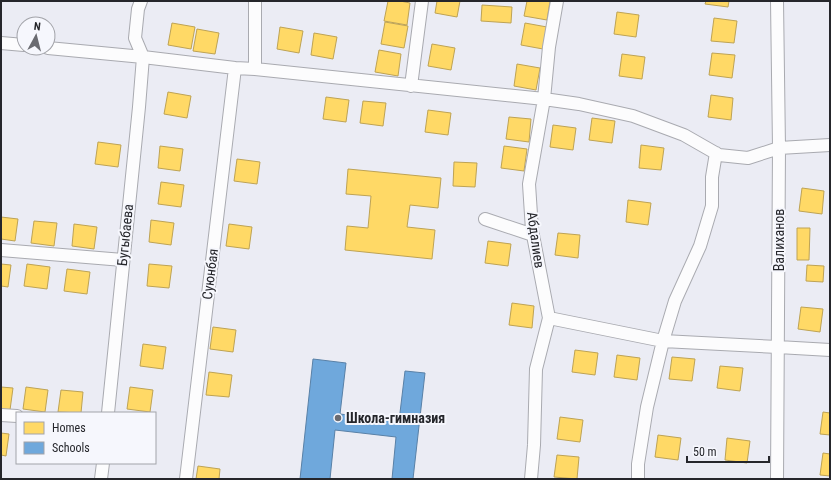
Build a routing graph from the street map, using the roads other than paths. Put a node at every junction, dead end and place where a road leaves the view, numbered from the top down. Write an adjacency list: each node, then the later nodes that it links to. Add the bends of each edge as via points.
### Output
1 (141, 1): 9 (street, via 135,38)
2 (255, 1): 11 (street)
3 (422, 1): 12 (street)
4 (557, 1): 13 (street, Абдалиев)
5 (777, 1): 15 (street, Валиханов)
6 (1, 43): 7 (street)
7 (16, 44)
8 (56, 49): 9 (street)
9 (143, 57): 10 (street); 20 (street, Бугыбаева)
10 (235, 68): 11 (street); 30 (street, Суюнбая)
11 (256, 69): 12 (street)
12 (411, 86): 13 (street)
13 (544, 99): 16 (street, via 633,116 684,135); 18 (street, Абдалиев, via 529,184)
14 (830, 145): 15 (street)
15 (779, 148): 16 (street, via 748,158); 23 (street, Валиханов)
16 (716, 153): 22 (street, via 712,177 712,206 700,246 675,301)
17 (484, 219): 18 (street)
18 (533, 235): 21 (street, Абдалиев)
19 (1, 250): 20 (street)
20 (123, 260): 25 (street, Бугыбаева)
21 (549, 318): 22 (street); 31 (street, Абдалиев, via 536,369)
22 (663, 341): 23 (street); 32 (street, via 647,407)
23 (778, 347): 24 (street); 33 (street, Валиханов)
24 (830, 350)
25 (108, 412)
26 (1, 415): 27 (street)
27 (16, 416)
28 (103, 464): 29 (street)
29 (101, 479)
30 (186, 479)
31 (531, 479)
32 (638, 479)
33 (777, 479)

